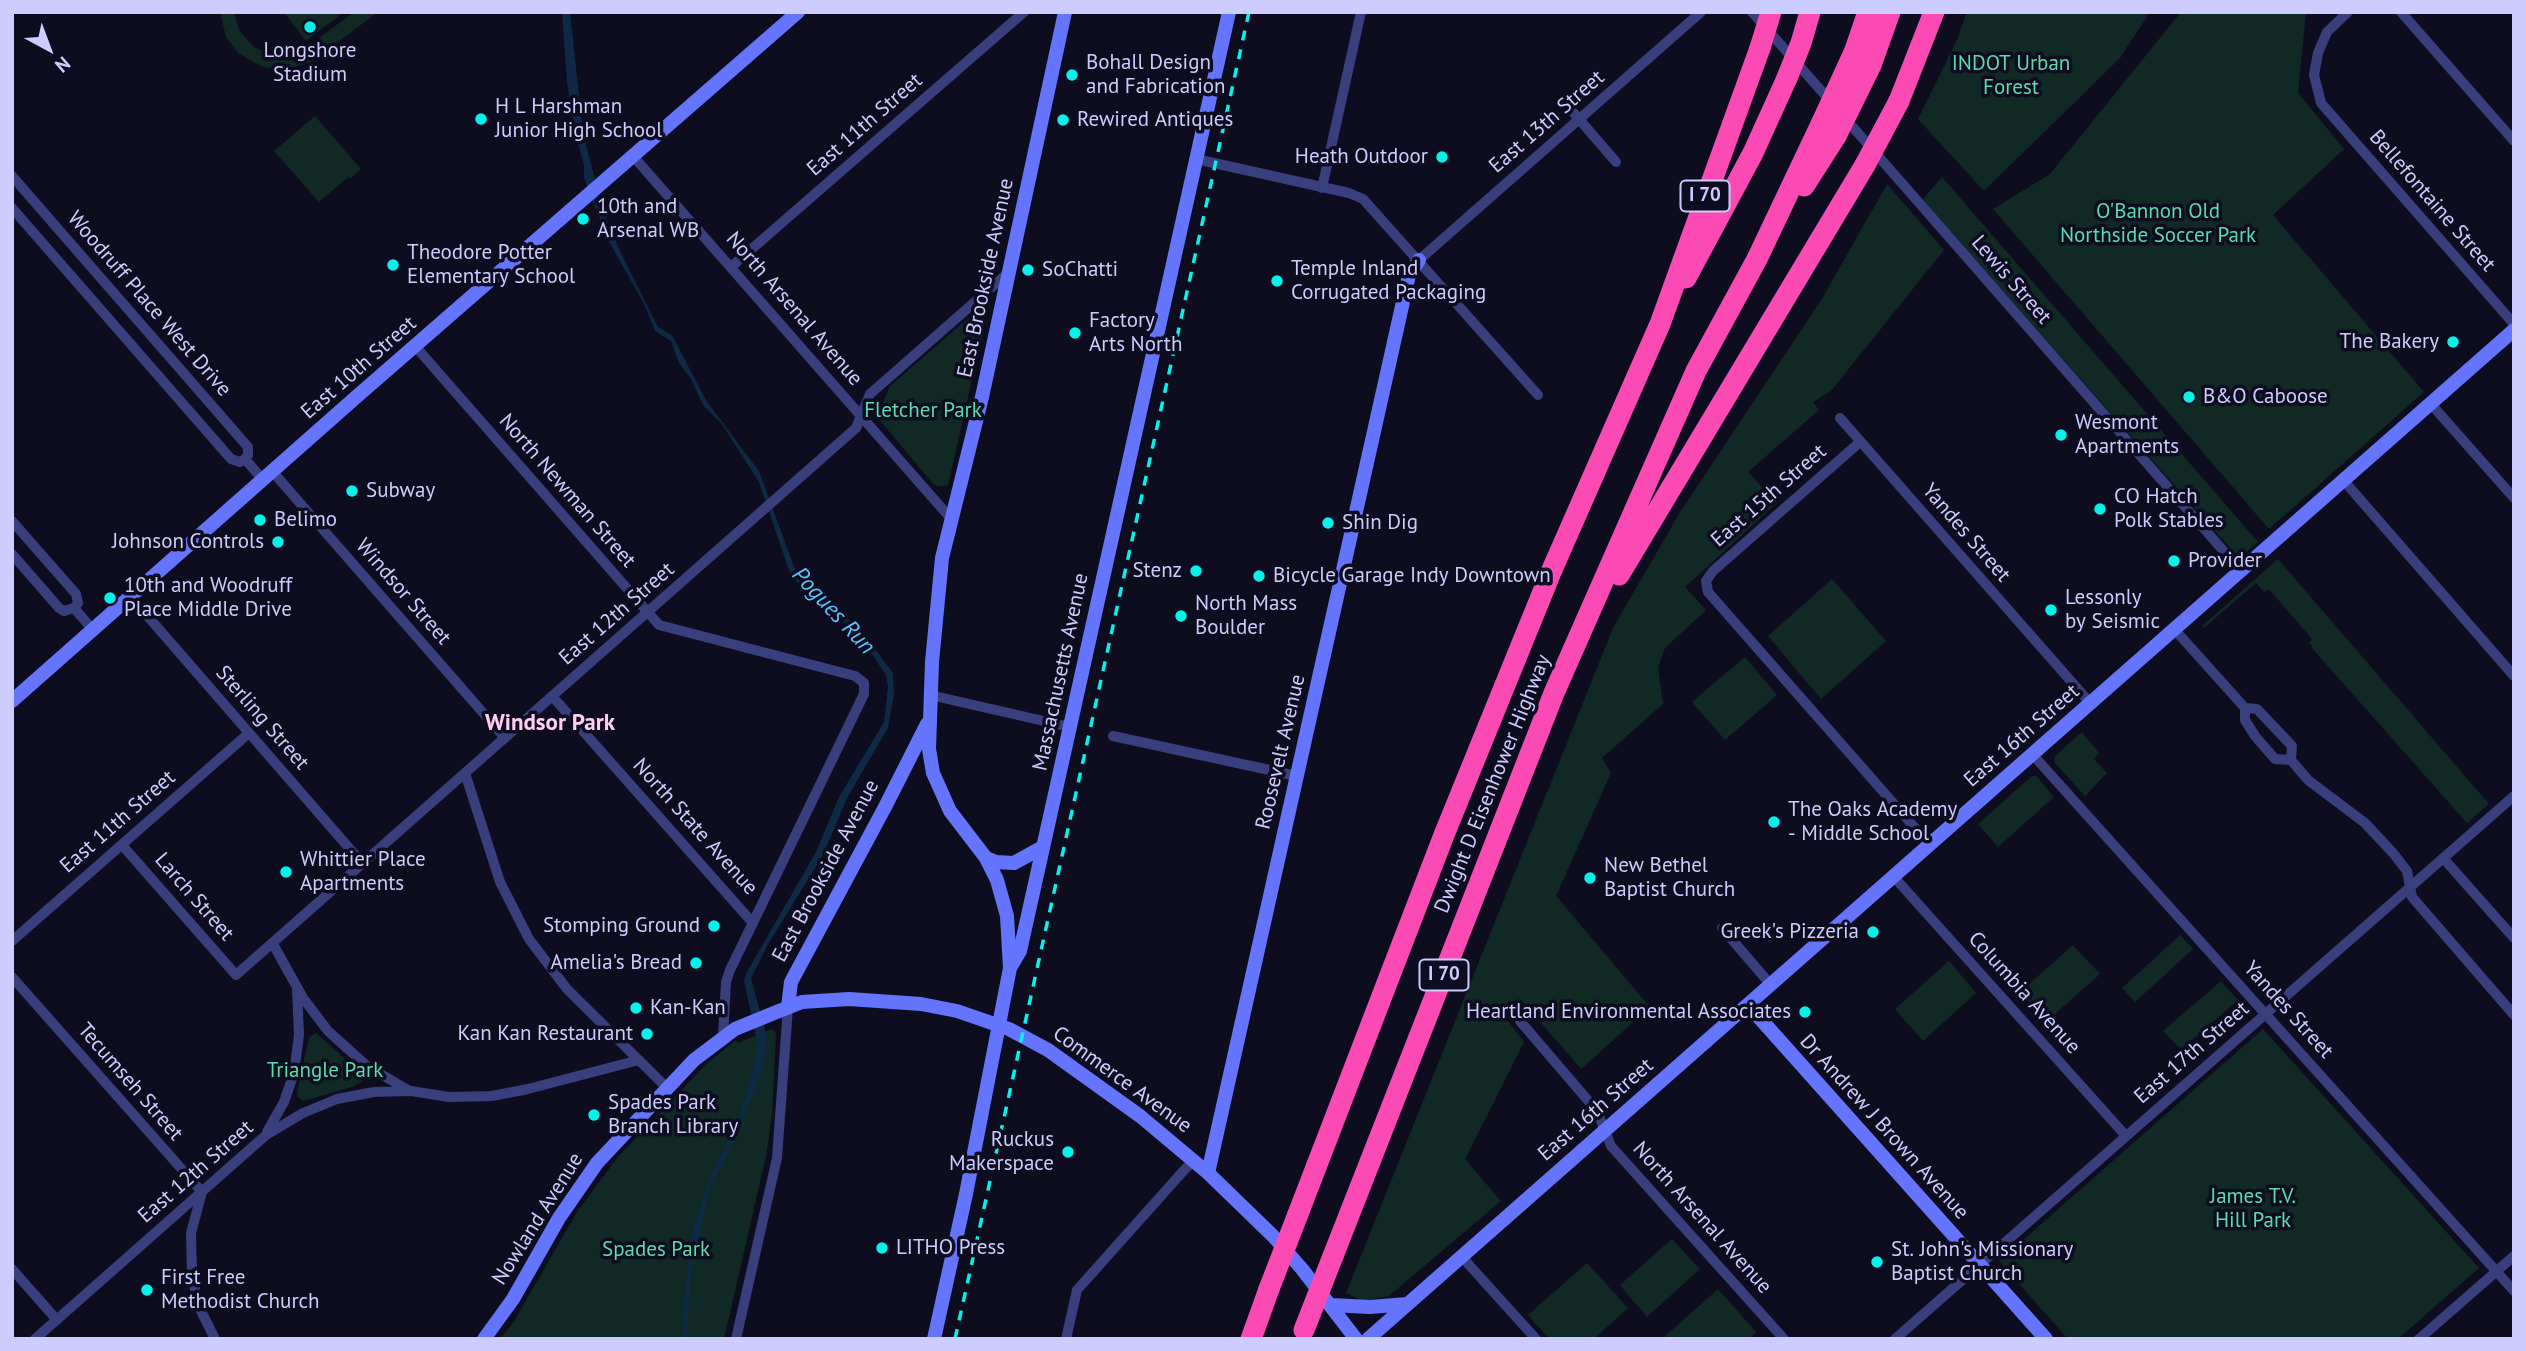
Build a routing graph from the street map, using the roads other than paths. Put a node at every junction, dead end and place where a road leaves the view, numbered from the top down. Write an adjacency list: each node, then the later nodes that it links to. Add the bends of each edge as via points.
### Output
1 (798, 12): 19 (main road, East 10th Street)
2 (1024, 12): 26 (street, East 11th Street)
3 (1065, 12): 27 (main road, East Brookside Avenue)
4 (1229, 12): 20 (main road, Massachusetts Avenue)
5 (1361, 12): 23 (street)
6 (1701, 12): 17 (street, East 13th Street)
7 (1752, 12): 44 (street, Lewis Street)
8 (1771, 12): 30 (highway, I 70, bridge)
9 (1810, 12): 30 (highway, bridge, via 1787,78 1744,170)
10 (1868, 12): 15 (highway)
11 (1890, 12): 15 (highway)
12 (1934, 12): 51 (highway, bridge, via 1899,101 1865,165 1614,582)
13 (2348, 12): 28 (street, Bellefontaine Street, via 2327,32 2318,53 2314,75 2321,103)
14 (2401, 12): 18 (street)
15 (1863, 58): 51 (highway, Dwight D Eisenhower Highway / I 70, bridge, via 1696,371)
16 (1566, 104): 17 (street)
17 (1579, 119): 21 (street); 25 (street, East 13th Street)
18 (2514, 141)
19 (633, 156): 26 (street, North Arsenal Avenue); 31 (main road, East 10th Street)
20 (1196, 159): 23 (street); 58 (main road, Massachusetts Avenue)
21 (1616, 162)
22 (12, 176): 37 (street, Woodruff Place West Drive, via 248,447)
23 (1322, 188): 25 (street, via 1369,204)
24 (12, 208): 37 (street, Woodruff Place West Drive, via 231,459)
25 (1419, 260): 32 (street); 65 (main road, Roosevelt Avenue, via 1409,275)
26 (731, 267): 34 (street, North Arsenal Avenue)
27 (1009, 272): 34 (street, East 12th Street, via 873,391); 42 (main road, East Brookside Avenue)
28 (2514, 324)
29 (2514, 330): 33 (main road, East 16th Street)
30 (1652, 345): 117 (highway, Dwight D Eisenhower Highway / I 70, bridge, via 1444,835)
31 (415, 346): 38 (main road, East 10th Street); 47 (street, North Newman Street)
32 (1538, 395)
33 (2431, 404): 39 (main road, East 16th Street); 40 (street)
34 (862, 416): 42 (street, North Arsenal Avenue); 47 (street, East 12th Street, via 856,428)
35 (1840, 418): 36 (street, Yandes Street)
36 (1860, 442): 55 (street, Yandes Street); 68 (street, East 15th Street, via 1706,581 1709,592)
37 (245, 459): 38 (street, Woodruff Place West Drive)
38 (268, 476): 45 (main road, East 10th Street); 61 (street, Windsor Street)
39 (2344, 481): 44 (main road, East 16th Street); 50 (street)
40 (2514, 498)
41 (12, 521): 46 (street, via 76,594)
42 (953, 521): 52 (main road, East Brookside Avenue, via 939,582)
43 (12, 554): 46 (street, via 59,608)
44 (2242, 572): 48 (main road, East 16th Street)
45 (131, 597): 49 (main road, East 10th Street); 59 (street, Sterling Street)
46 (74, 608): 49 (street)
47 (648, 613): 53 (street, East 12th Street); 75 (street, North Newman Street, via 659,625 858,677 864,683 864,694)
48 (2175, 630): 55 (main road, East 16th Street); 56 (street)
49 (93, 631): 54 (main road, East 10th Street)
50 (2514, 676)
51 (1554, 694): 110 (highway, Dwight D Eisenhower Highway / I 70, bridge)
52 (930, 695): 57 (main road, East Brookside Avenue); 58 (street)
53 (552, 696): 61 (street, East 12th Street); 75 (street, North State Avenue)
54 (12, 701)
55 (2091, 704): 62 (main road, East 16th Street)
56 (2245, 708): 63 (street, via 2245,720 2255,736 2276,758); 63 (street, via 2257,709 2282,734 2292,746)
57 (929, 719): 70 (main road, East Brookside Avenue, via 929,750 937,787); 86 (main road, East Brookside Avenue, via 791,982)
58 (1070, 727): 69 (main road, Massachusetts Avenue)
59 (249, 733): 67 (street, East 11th Street); 72 (street, Sterling Street)
60 (1113, 736): 65 (street)
61 (505, 738): 64 (street, East 12th Street)
62 (2033, 755): 68 (main road, East 16th Street); 87 (street, Yandes Street)
63 (2291, 760): 74 (street, via 2393,853 2407,871)
64 (465, 773): 72 (street, East 12th Street); 92 (street, via 500,882 525,932 567,989)
65 (1297, 776): 99 (main road, Roosevelt Avenue)
66 (2514, 796): 71 (street, East 17th Street)
67 (122, 845): 78 (street, East 11th Street); 81 (street, Larch Street)
68 (1930, 845): 73 (main road, East 16th Street)
69 (1044, 847): 70 (main road, via 1014,863); 80 (main road, Massachusetts Avenue, via 1020,951)
70 (986, 858): 80 (main road, East Brookside Avenue, via 1004,899)
71 (2443, 858): 74 (street, East 17th Street); 77 (street)
72 (363, 864): 79 (street, East 12th Street)
73 (1894, 877): 83 (main road, East 16th Street); 97 (street, Columbia Avenue)
74 (2409, 888): 87 (street, East 17th Street); 88 (street)
75 (752, 922): 91 (street, via 726,982)
76 (1722, 928): 83 (street)
77 (2514, 938)
78 (12, 941)
79 (273, 944): 81 (street, East 12th Street); 84 (street)
80 (1010, 968): 90 (main road, Massachusetts Avenue)
81 (236, 975)
82 (12, 977): 100 (street, Tecumseh Street)
83 (1771, 985): 85 (main road, East 16th Street)
84 (297, 988): 94 (street, via 345,1048 370,1069); 96 (street, via 299,1035 294,1073)
85 (1748, 1005): 95 (main road, East 16th Street); 103 (main road, Dr Andrew J Brown Avenue)
86 (788, 1007): 90 (main road, Commerce Avenue, via 819,999 889,1000 943,1008); 91 (main road, Nowland Avenue); 114 (street, East Brookside Avenue, via 777,1158)
87 (2266, 1014): 97 (street, East 17th Street); 105 (street, Yandes Street)
88 (2514, 1015)
89 (1520, 1021): 95 (street, North Arsenal Avenue, via 1598,1111)
90 (998, 1025): 98 (main road, Commerce Avenue, via 1082,1073); 115 (main road, Massachusetts Avenue)
91 (729, 1033): 93 (main road, Nowland Avenue)
92 (639, 1060): 93 (street); 94 (street, via 492,1096 450,1097)
93 (667, 1088): 113 (main road, Nowland Avenue, via 579,1188 518,1292)
94 (411, 1091): 96 (street, East 12th Street, via 337,1099)
95 (1605, 1129): 101 (main road, East 16th Street); 121 (street, North Arsenal Avenue, via 1611,1146)
96 (266, 1135): 100 (street, East 12th Street)
97 (2126, 1136): 103 (street, East 17th Street)
98 (1195, 1161): 99 (main road, Commerce Avenue); 116 (street, via 1077,1290)
99 (1208, 1172): 108 (main road, Commerce Avenue, via 1273,1236)
100 (202, 1192): 109 (street, East 12th Street); 112 (street, via 191,1233 192,1275 198,1305)
101 (1461, 1256): 107 (main road, East 16th Street); 120 (street)
102 (2514, 1256): 105 (street)
103 (1979, 1264): 122 (street, East 17th Street); 123 (main road, Dr Andrew J Brown Avenue)
104 (12, 1269): 109 (street)
105 (2496, 1271): 106 (street, Yandes Street); 124 (street)
106 (2514, 1291)
107 (1407, 1304): 108 (main road); 119 (main road, East 16th Street)
108 (1331, 1306): 118 (main road, Commerce Avenue)
109 (57, 1320): 111 (street, East 12th Street)
110 (1302, 1334)
111 (35, 1339)
112 (215, 1339)
113 (484, 1339)
114 (736, 1339)
115 (934, 1339)
116 (1066, 1339)
117 (1251, 1339)
118 (1356, 1339)
119 (1367, 1339)
120 (1536, 1339)
121 (1784, 1339)
122 (1895, 1339)
123 (2046, 1339)
124 (2419, 1339)

